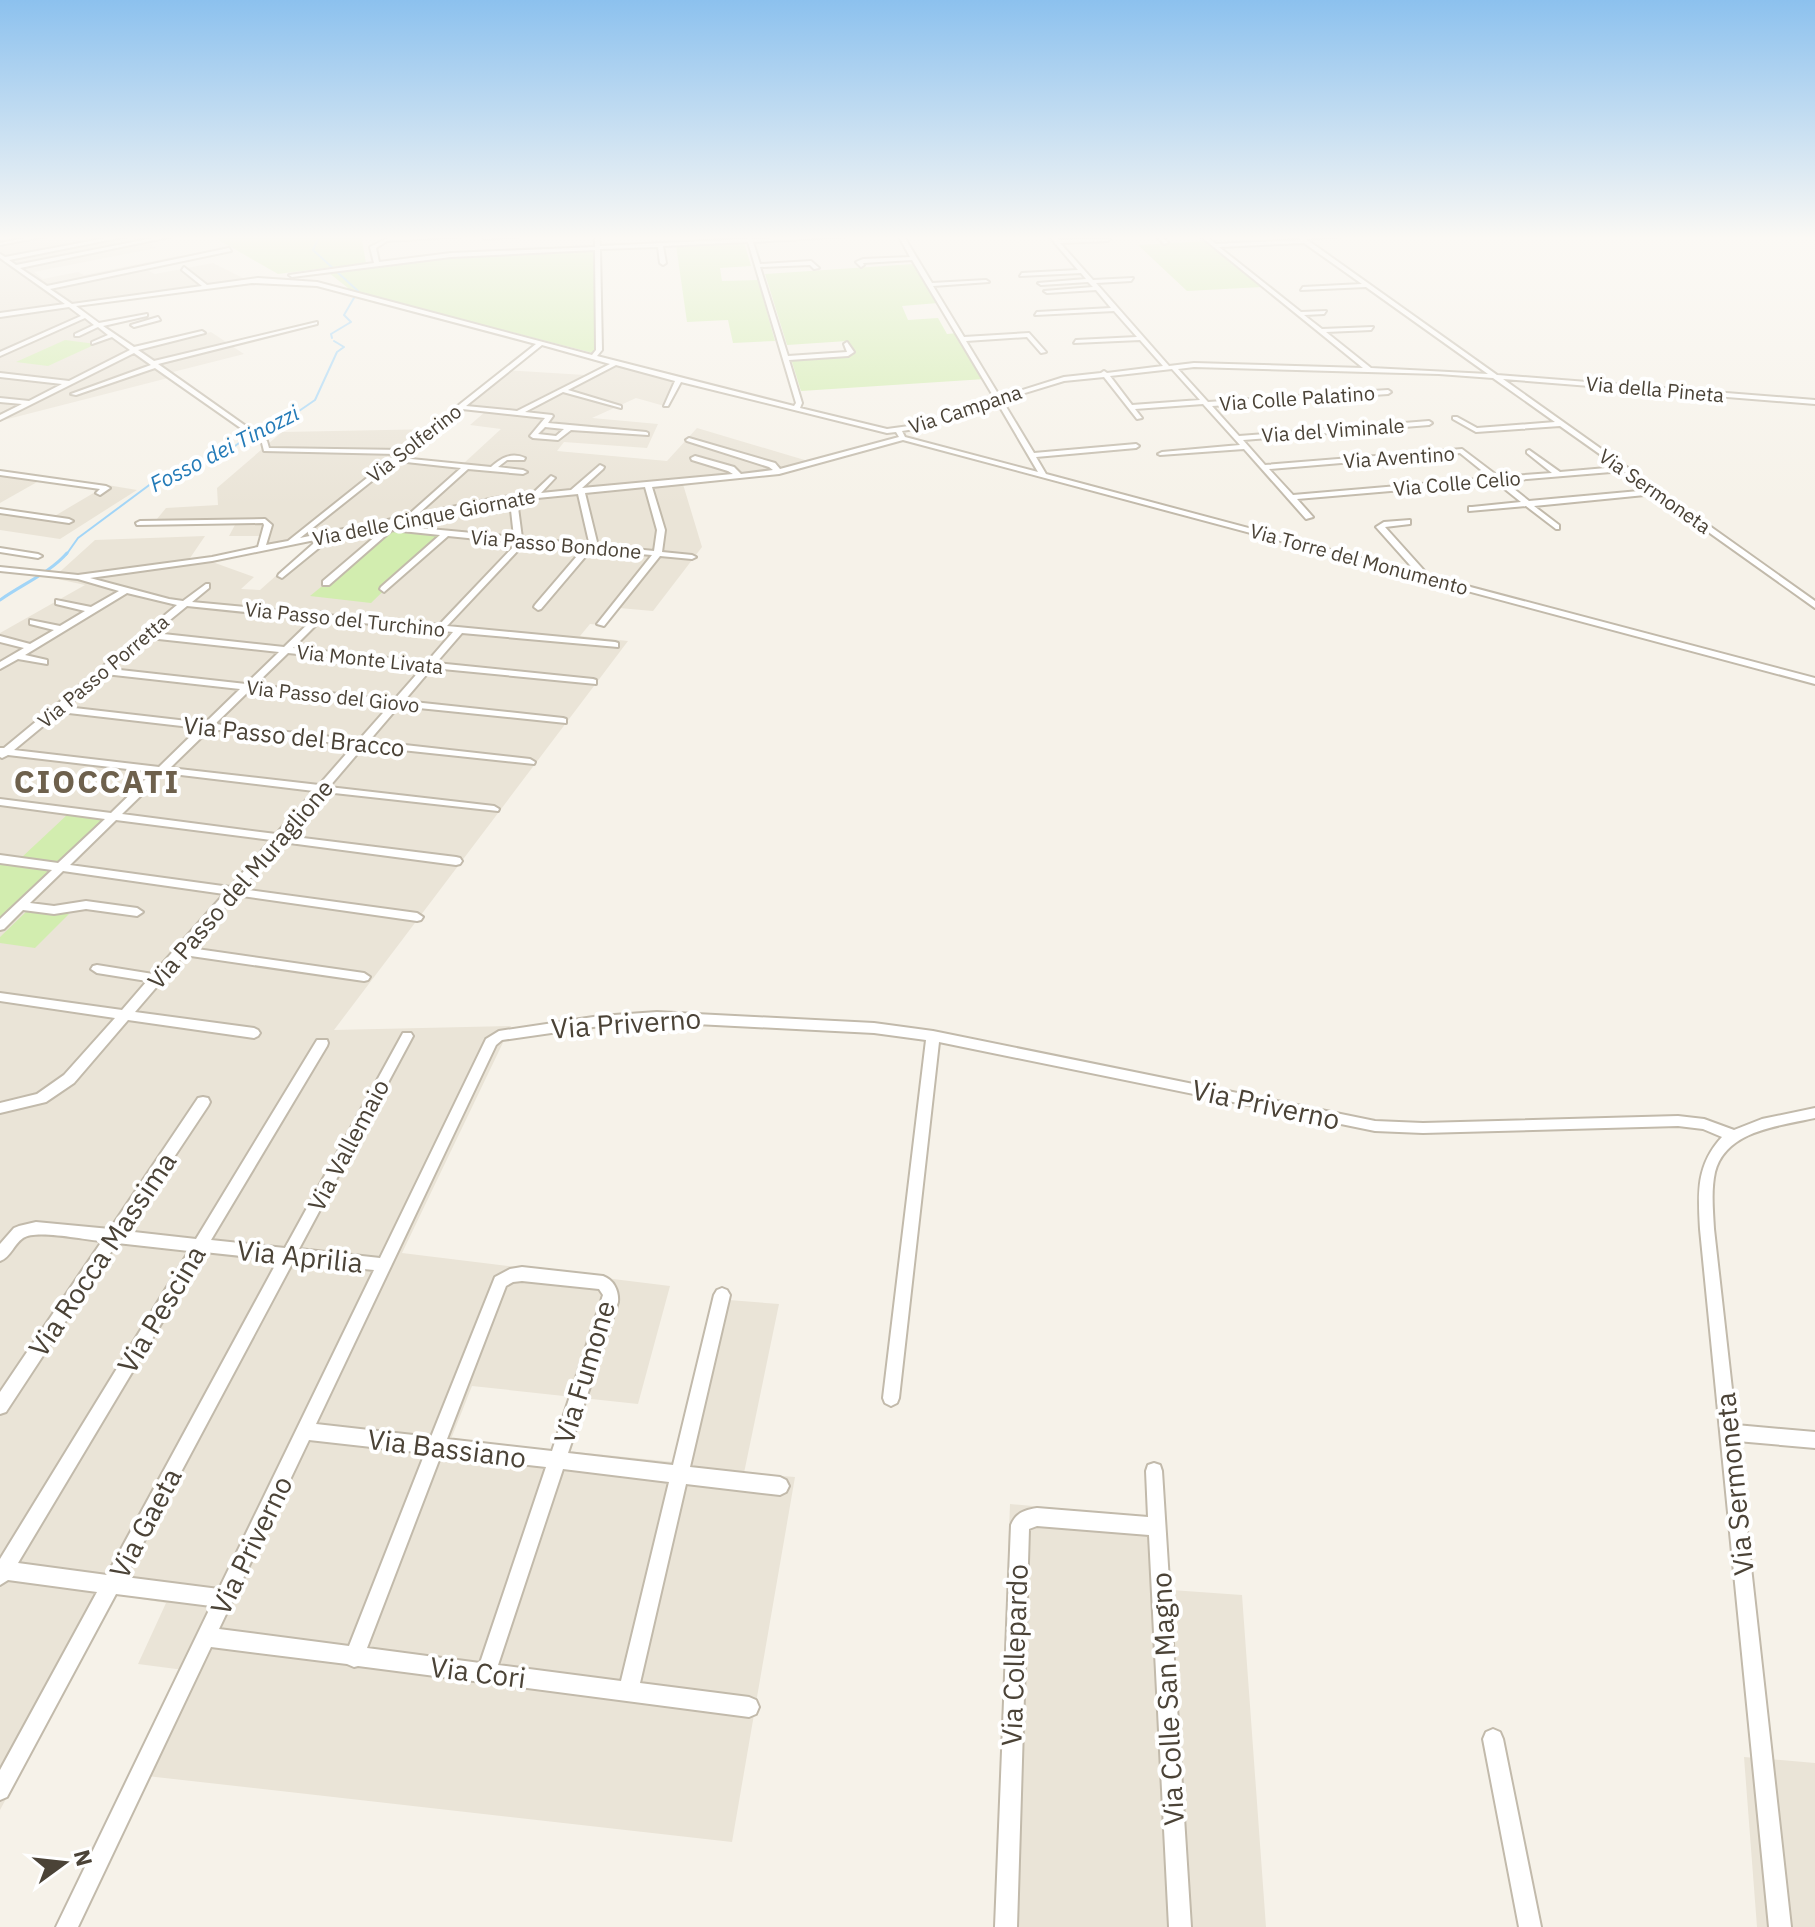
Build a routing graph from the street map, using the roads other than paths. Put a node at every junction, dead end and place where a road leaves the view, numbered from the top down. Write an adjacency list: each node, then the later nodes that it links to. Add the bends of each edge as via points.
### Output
1 (65, 325): 27 (street)
2 (98, 325): 16 (street); 18 (street)
3 (138, 325): 16 (street)
4 (307, 325): 31 (street)
5 (469, 325): 23 (street, Via Campana)
6 (599, 325): 28 (street, via 599,351)
7 (776, 325): 29 (street)
8 (955, 325): 20 (street)
9 (1130, 325): 13 (street)
10 (1312, 325): 14 (street)
11 (1424, 325): 36 (street, Via Sermoneta)
12 (1371, 328): 14 (street)
13 (1135, 331): 15 (street); 19 (street)
14 (1320, 331): 34 (street)
15 (1101, 332)
16 (110, 333): 22 (street); 25 (street)
17 (202, 333): 25 (street)
18 (77, 335)
19 (1142, 338): 21 (street); 32 (street)
20 (964, 339): 26 (street, via 1029,335); 42 (street)
21 (1076, 342)
22 (94, 343)
23 (540, 344): 28 (street, Via Campana); 48 (street, Via Solferino)
24 (847, 344): 29 (street, via 851,352 846,355)
25 (134, 350): 31 (street); 38 (street)
26 (1043, 352)
27 (0, 354)
28 (593, 357): 30 (street, Via Campana)
29 (786, 358): 51 (street, via 799,404)
30 (616, 363): 37 (street, Via Campana); 39 (street)
31 (154, 364): 41 (street); 66 (street, via 265,443 268,451)
32 (1170, 366): 34 (street, Via Campana); 35 (street, Via Campana); 46 (street)
33 (1, 369): 38 (street)
34 (1368, 369): 36 (street, Via Campana)
35 (1104, 373): 42 (street, Via Campana, via 1047,383); 50 (street)
36 (1495, 376): 44 (street, Via della Pineta); 57 (street, Via Sermoneta)
37 (679, 380): 47 (street); 51 (street, Via Campana)
38 (70, 383): 45 (street)
39 (561, 390): 49 (street); 52 (street)
40 (1388, 392): 46 (street, Via Colle Palatino)
41 (74, 394)
42 (1000, 399): 61 (street, Via Campana); 69 (street)
43 (0, 400): 45 (street)
44 (1815, 402)
45 (29, 403): 53 (street)
46 (1206, 403): 50 (street, Via Colle Palatino); 62 (street)
47 (666, 405)
48 (460, 407): 52 (street); 66 (street, Via Solferino)
49 (619, 407)
50 (1131, 407): 54 (street)
51 (796, 410): 61 (street, Via Campana)
52 (518, 412): 58 (street, via 550,416)
53 (0, 418)
54 (1139, 418)
55 (1455, 418): 57 (street, via 1474,430)
56 (1429, 423): 62 (street, Via del Viminale)
57 (1561, 424): 77 (street, Via Sermoneta)
58 (543, 425): 59 (street); 59 (street, via 533,436 558,438)
59 (570, 427): 60 (street)
60 (646, 434)
61 (900, 434): 79 (street, Via delle Cinque Giornate); 83 (street, Via Torre del Monumento)
62 (1237, 438): 65 (street)
63 (689, 440): 79 (street, via 772,465)
64 (1136, 446): 69 (street)
65 (1246, 447): 68 (street); 75 (street)
66 (403, 452): 72 (street, Via Solferino)
67 (1529, 452): 81 (street)
68 (1162, 454)
69 (1032, 455): 83 (street)
70 (521, 458): 76 (street, via 505,458)
71 (695, 458): 82 (street)
72 (394, 459): 73 (street); 107 (street, Via Solferino)
73 (466, 467): 76 (street); 97 (street)
74 (600, 467): 87 (street)
75 (1264, 467): 85 (street, Via Aventino, via 1460,451); 91 (street)
76 (492, 469): 78 (street)
77 (1624, 469): 81 (street, Via Colle Celio); 88 (street, Via Sermoneta)
78 (523, 472)
79 (779, 472): 82 (street, Via delle Cinque Giornate)
80 (0, 473): 89 (street, via 105,487)
81 (1558, 474): 85 (street, Via Colle Celio)
82 (739, 476): 86 (street, Via delle Cinque Giornate)
83 (1044, 476): 116 (street, Via Torre del Monumento)
84 (551, 478): 90 (street)
85 (1498, 479): 91 (street, Via Colle Celio); 93 (street, Via Aventino)
86 (647, 483): 87 (street, Via delle Cinque Giornate); 111 (street, via 661,527)
87 (578, 490): 90 (street, Via delle Cinque Giornate); 108 (street, via 593,537)
88 (1657, 492): 93 (street); 124 (street, Via Sermoneta)
89 (100, 493)
90 (534, 496): 92 (street, Via delle Cinque Giornate)
91 (1291, 497): 96 (street)
92 (513, 498): 97 (street, Via delle Cinque Giornate); 106 (street)
93 (1527, 503): 94 (street); 102 (street, Via Aventino)
94 (1472, 509)
95 (0, 511): 98 (street)
96 (1309, 517)
97 (409, 518): 101 (street, Via delle Cinque Giornate)
98 (69, 521)
99 (1407, 522): 116 (street, via 1380,526)
100 (140, 523): 109 (street, via 265,521)
101 (373, 526): 103 (street, Via Passo Bondone); 105 (street, Via delle Cinque Giornate)
102 (1556, 527)
103 (390, 528): 104 (street, Via Passo Bondone); 118 (street)
104 (445, 534): 106 (street, Via Passo Bondone); 120 (street)
105 (320, 537): 107 (street, Via delle Cinque Giornate); 115 (street)
106 (520, 541): 108 (street, Via Passo Bondone); 130 (street)
107 (289, 544): 109 (street, Via delle Cinque Giornate)
108 (590, 548): 111 (street, Via Passo Bondone); 125 (street)
109 (261, 549): 117 (street, Via delle Cinque Giornate)
110 (0, 550): 112 (street)
111 (658, 553): 113 (street, Via Passo Bondone); 129 (street)
112 (38, 556)
113 (692, 557)
114 (0, 569): 117 (street)
115 (282, 576)
116 (1425, 576): 143 (street, Via Torre del Monumento)
117 (78, 577): 121 (street, Via Passo del Turchino)
118 (326, 583)
119 (206, 586): 123 (street, Via Passo Porretta)
120 (384, 589)
121 (124, 591): 123 (street, Via Passo del Turchino); 126 (street)
122 (59, 602): 126 (street)
123 (185, 603): 127 (street, Via Passo del Turchino); 133 (street, Via Passo Porretta)
124 (1815, 605)
125 (538, 607)
126 (92, 610): 131 (street)
127 (322, 615): 130 (street, Via Passo del Turchino); 137 (street)
128 (33, 622): 131 (street)
129 (601, 624)
130 (441, 628): 132 (street, Via Passo del Turchino)
131 (61, 629): 136 (street)
132 (460, 630): 135 (street, Via Passo del Turchino); 141 (street, Via Passo del Muraglione)
133 (147, 635): 137 (street, Via Monte Livata); 142 (street, Via Passo Porretta)
134 (0, 639): 136 (street)
135 (615, 645)
136 (31, 647): 138 (street)
137 (286, 650): 141 (street, Via Monte Livata); 145 (street)
138 (17, 656): 139 (street); 140 (street)
139 (44, 662)
140 (0, 666)
141 (430, 666): 144 (street, Via Monte Livata); 146 (street, Via Passo del Muraglione)
142 (104, 671): 145 (street, Via Passo del Giovo); 147 (street, Via Passo Porretta)
143 (1815, 681)
144 (593, 682)
145 (249, 686): 146 (street, Via Passo del Giovo); 149 (street)
146 (399, 703): 148 (street, Via Passo del Giovo); 150 (street, Via Passo del Muraglione)
147 (57, 709): 149 (street, Via Passo del Bracco); 151 (street, Via Passo Porretta)
148 (563, 721)
149 (208, 726): 150 (street, Via Passo del Bracco); 153 (street)
150 (363, 744): 152 (street, Via Passo del Bracco); 154 (street, Via Passo del Muraglione)
151 (2, 753): 153 (street)
152 (530, 762)
153 (162, 770): 154 (street); 157 (street)
154 (324, 789): 156 (street); 158 (street, Via Passo del Muraglione)
155 (0, 802): 157 (street)
156 (494, 809)
157 (115, 816): 158 (street); 161 (street)
158 (280, 839): 160 (street); 162 (street, Via Passo del Muraglione)
159 (0, 859): 161 (street)
160 (456, 861)
161 (62, 868): 162 (street); 163 (street)
162 (233, 893): 165 (street); 167 (street, Via Passo del Muraglione)
163 (21, 906): 164 (street, via 57,910 86,905); 166 (street)
164 (137, 912)
165 (417, 917)
166 (0, 925)
167 (183, 951): 169 (street); 170 (street, Via Passo del Muraglione)
168 (97, 969): 170 (street)
169 (364, 977)
170 (158, 979): 172 (street, Via Passo del Muraglione)
171 (0, 997): 172 (street)
172 (126, 1015): 173 (street); 178 (street, Via Passo del Muraglione, via 57,1090)
173 (254, 1033)
174 (407, 1036): 184 (street, Via Vallemaio)
175 (933, 1036): 180 (street, Via Priverno, via 1391,1128 1678,1121); 185 (street, Via Priverno, via 677,1016 499,1036 491,1042); 187 (street)
176 (322, 1043): 182 (street, Via Pescina)
177 (203, 1102): 181 (street, Via Rocca Massima)
178 (0, 1108)
179 (1815, 1113): 180 (street)
180 (1733, 1135): 190 (street, Via Sermoneta, via 1712,1158 1705,1194)
181 (114, 1236): 182 (street, Via Aprilia); 183 (street, Via Aprilia, via 36,1228 15,1235); 188 (street, Via Rocca Massima)
182 (199, 1245): 184 (street, Via Aprilia); 198 (street, Via Pescina)
183 (0, 1255)
184 (289, 1255): 185 (street, Via Aprilia); 199 (street, Via Gaeta)
185 (385, 1265): 189 (street, Via Priverno)
186 (722, 1295): 195 (street)
187 (891, 1398)
188 (0, 1406)
189 (305, 1431): 192 (street, Via Bassiano); 200 (street, Via Priverno)
190 (1728, 1432): 191 (street); 212 (street, Via Sermoneta)
191 (1815, 1440)
192 (438, 1447): 193 (street, Via Bassiano); 193 (street, Via Fumone, via 503,1280 528,1274 603,1283 611,1298); 202 (street, Via Fumone)
193 (557, 1460): 195 (street, Via Bassiano); 203 (street, Via Fumone)
194 (1154, 1471): 197 (street, Via Colle San Magno)
195 (679, 1475): 196 (street, Via Bassiano); 204 (street)
196 (780, 1486)
197 (1158, 1527): 209 (street, Via Collepardo, via 1037,1517 1020,1525); 210 (street, Via Colle San Magno)
198 (1, 1572): 199 (street)
199 (112, 1584): 200 (street); 207 (street, Via Gaeta)
200 (225, 1599): 201 (street, Via Priverno)
201 (207, 1637): 202 (street, Via Cori); 208 (street, Via Priverno)
202 (354, 1658): 203 (street, Via Cori)
203 (486, 1673): 204 (street, Via Cori)
204 (628, 1692): 205 (street, Via Cori)
205 (749, 1707)
206 (1493, 1739): 211 (street)
207 (0, 1790)
208 (67, 1927)
209 (1006, 1927)
210 (1180, 1927)
211 (1530, 1927)
212 (1780, 1927)

